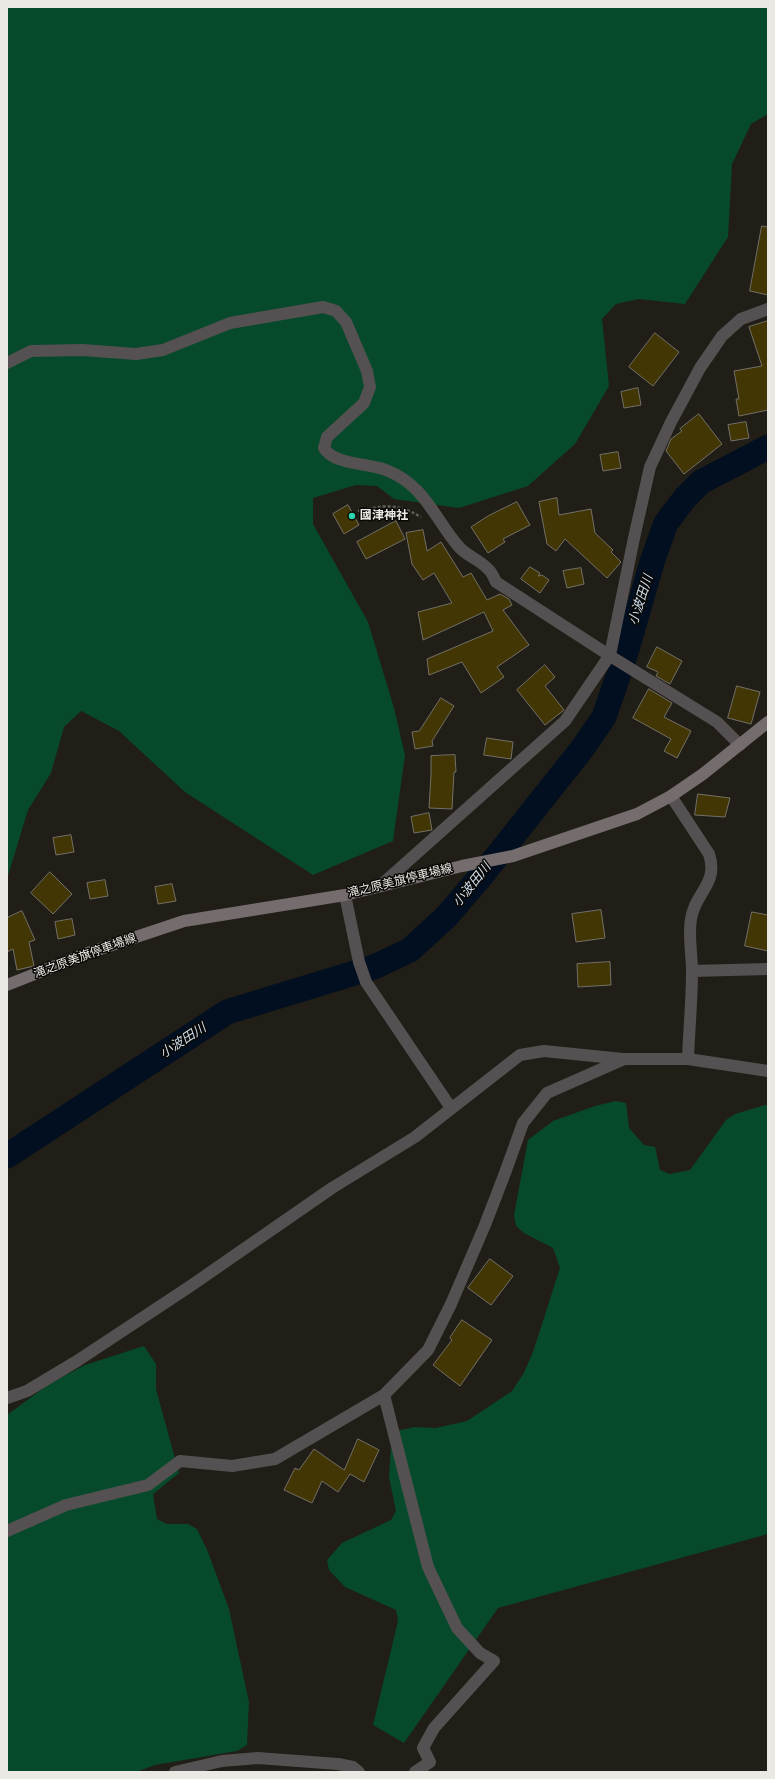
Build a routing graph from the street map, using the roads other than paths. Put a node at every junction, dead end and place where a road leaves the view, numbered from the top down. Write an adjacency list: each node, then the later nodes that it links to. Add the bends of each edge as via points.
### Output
1 (768, 309): 3 (street, via 742,319 722,336 700,368 670,422 650,467)
2 (7, 363): 3 (street, via 31,351 82,350 136,354 163,350 230,323 322,307 336,311 346,322 367,370 370,388 364,403 328,437 324,448 327,454 337,459 386,470 409,483 422,494 459,548 489,569 496,582)
3 (613, 657): 5 (street, via 717,722); 7 (street, via 565,721)
4 (768, 722): 5 (main road, 滝之原美旗停車場線)
5 (740, 745): 6 (main road, 滝之原美旗停車場線)
6 (671, 796): 7 (main road, 滝之原美旗停車場線, via 637,814 513,856); 10 (street, via 709,854 712,863 713,872 694,907 691,920)
7 (380, 886): 8 (main road, 滝之原美旗停車場線)
8 (345, 895): 11 (main road, 滝之原美旗停車場線, via 184,921 88,953); 15 (street, via 359,962 366,982)
9 (768, 969): 10 (street)
10 (692, 971): 13 (street)
11 (7, 985)
12 (623, 1059): 13 (street); 15 (street, via 544,1051 520,1055); 16 (street, via 547,1092 523,1123 485,1225 428,1350)
13 (688, 1060): 14 (street)
14 (768, 1071)
15 (451, 1108): 17 (street, via 414,1138 332,1188 190,1287 77,1361 27,1391)
16 (384, 1395): 18 (street, via 275,1459 232,1466 180,1461 148,1485 66,1505); 21 (street, via 428,1567 457,1628 480,1654 494,1660 434,1728 423,1748 430,1762)
17 (7, 1398)
18 (7, 1531)
19 (175, 1772): 20 (street, via 222,1761 258,1758 338,1764 353,1767)
20 (359, 1772)
21 (415, 1772)

